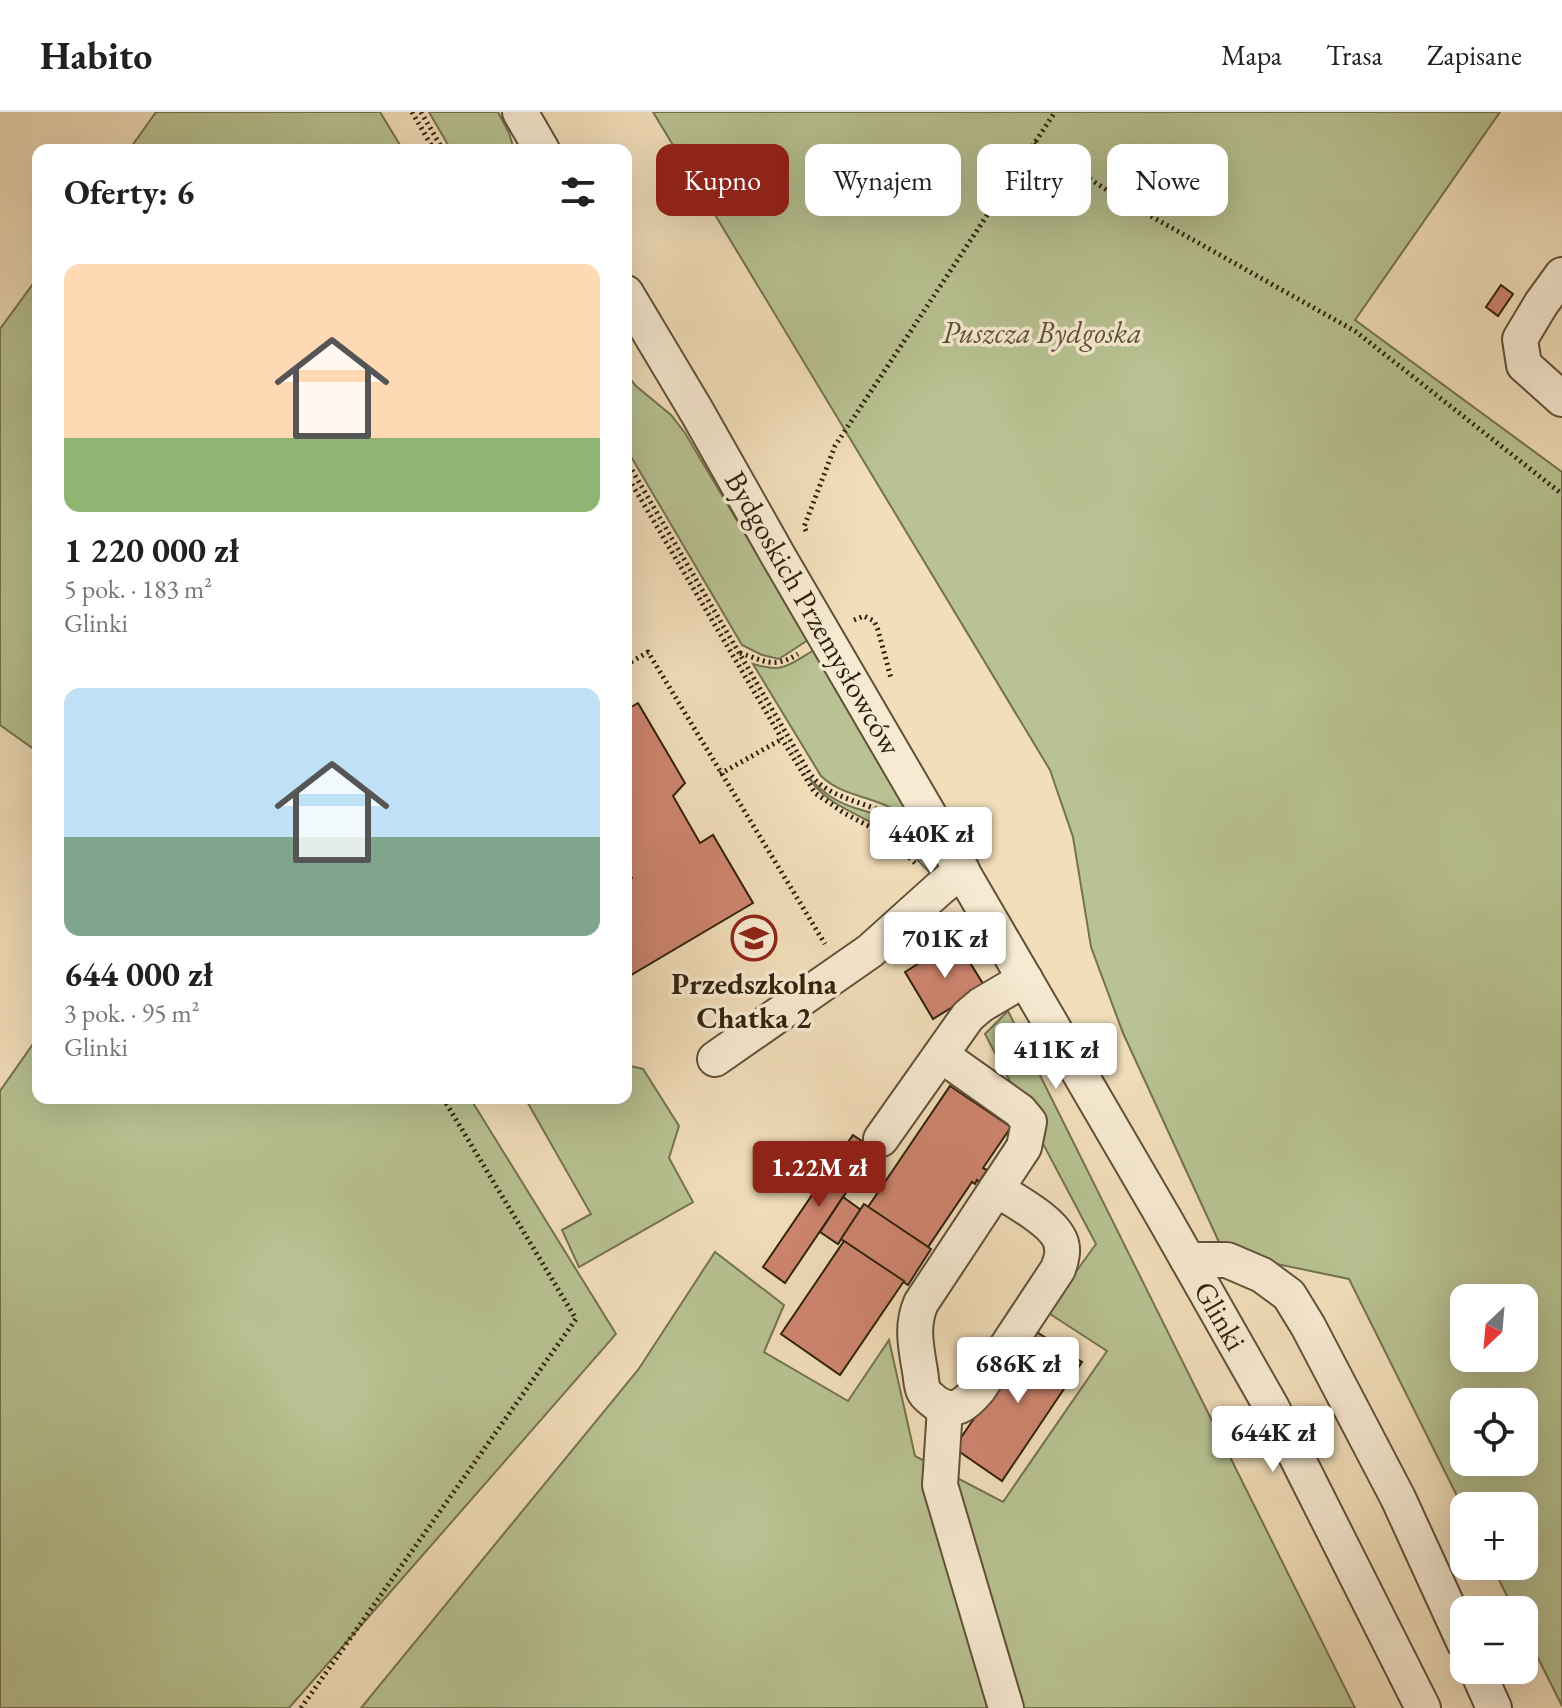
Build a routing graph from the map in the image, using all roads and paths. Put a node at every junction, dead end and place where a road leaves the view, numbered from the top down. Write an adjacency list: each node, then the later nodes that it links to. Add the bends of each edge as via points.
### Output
1 (412, 112): 6 (path)
2 (421, 112): 7 (path)
3 (520, 112): 8 (street)
4 (1055, 112): 5 (path)
5 (1034, 143): 13 (path, via 1124,201 1355,331); 14 (path, via 835,446 804,527)
6 (431, 144)
7 (440, 144)
8 (539, 144)
9 (1562, 275): 11 (street, via 1520,339 1524,365)
10 (632, 303): 19 (street, Bydgoskich Przemysłowców, via 780,559)
11 (1562, 399)
12 (632, 484): 16 (path); 18 (path, via 815,781)
13 (1562, 494)
14 (810, 541)
15 (632, 661): 17 (path, via 648,652)
16 (782, 739): 17 (path); 19 (path, via 815,793)
17 (720, 774): 21 (path)
18 (894, 819)
19 (951, 879): 20 (street, Bydgoskich Przemysłowców); 24 (street, via 870,951)
20 (999, 934): 22 (street, Glinki)
21 (826, 944)
22 (1025, 979): 23 (street, via 968,1016); 28 (street, Glinki)
23 (941, 1055): 26 (street); 27 (street, via 1029,1122 1024,1147)
24 (715, 1059)
25 (447, 1104): 32 (path, via 576,1319)
26 (881, 1139)
27 (996, 1189): 29 (street, via 915,1316 924,1391); 29 (street, via 1049,1225 1063,1251 1058,1269 978,1390 966,1403)
28 (1188, 1260): 30 (street, via 1227,1260 1262,1275 1289,1295 1398,1498); 34 (street, Glinki, via 1272,1408)
29 (945, 1408): 33 (street, via 940,1485)
30 (1450, 1611)
31 (1483, 1684): 35 (street)
32 (301, 1708)
33 (1006, 1708)
34 (1423, 1708)
35 (1494, 1708)

